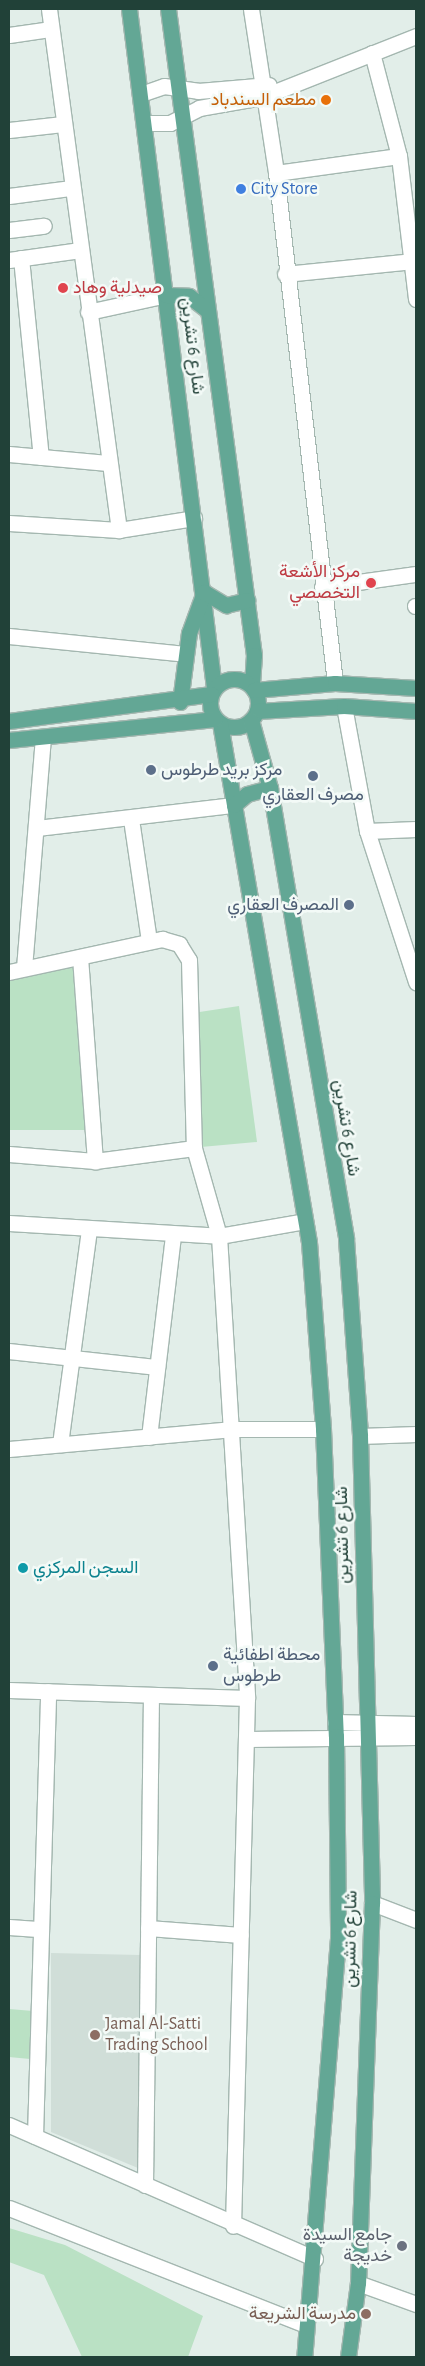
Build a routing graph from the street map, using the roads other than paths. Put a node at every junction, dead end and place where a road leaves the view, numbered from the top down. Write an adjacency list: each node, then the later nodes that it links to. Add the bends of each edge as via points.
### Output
1 (49, 9): 5 (street)
2 (129, 9): 11 (main road, شارع 6 تشرين)
3 (168, 9): 9 (main road, شارع 6 تشرين)
4 (251, 9): 10 (street)
5 (50, 29): 6 (street); 14 (street)
6 (9, 35)
7 (416, 36): 8 (street)
8 (372, 53): 10 (street, via 278,88); 16 (street)
9 (180, 88): 10 (street); 11 (street, via 156,87); 12 (main road, شارع 6 تشرين)
10 (261, 91): 12 (street); 17 (street)
11 (141, 94): 13 (main road, شارع 6 تشرين)
12 (184, 116): 13 (street, via 170,123); 28 (main road, شارع 6 تشرين)
13 (145, 123): 26 (main road, شارع 6 تشرين)
14 (63, 124): 15 (street); 18 (street)
15 (9, 130)
16 (399, 156): 17 (street); 24 (street)
17 (276, 173): 25 (street)
18 (71, 188): 19 (street); 22 (street)
19 (9, 196)
20 (44, 226): 21 (street)
21 (9, 230)
22 (80, 250): 23 (street); 29 (street)
23 (15, 259): 31 (street)
24 (413, 261): 25 (street); 27 (street)
25 (285, 274): 37 (street)
26 (166, 295): 28 (main road, via 189,296); 29 (street); 33 (main road, شارع 6 تشرين)
27 (416, 299)
28 (208, 311): 39 (main road, شارع 6 تشرين)
29 (88, 312): 32 (street)
30 (9, 454): 31 (street)
31 (41, 457): 32 (street)
32 (108, 463): 35 (street)
33 (194, 518): 35 (street); 38 (main road, شارع 6 تشرين)
34 (9, 523): 35 (street)
35 (119, 530)
36 (416, 574): 37 (street)
37 (322, 586): 42 (street)
38 (204, 592): 39 (main road, via 226,605); 41 (main road); 45 (main road, شارع 6 تشرين)
39 (247, 600): 43 (main road, شارع 6 تشرين, via 254,655)
40 (9, 636): 41 (street)
41 (185, 654): 46 (main road)
42 (335, 683): 43 (main road); 44 (main road)
43 (253, 688): 45 (main road, via 233,679); 49 (main road)
44 (416, 688)
45 (213, 691): 46 (main road); 51 (main road)
46 (180, 702): 50 (main road)
47 (344, 706): 48 (main road); 49 (main road); 59 (street)
48 (416, 711)
49 (254, 715): 51 (main road, via 236,727); 54 (main road, شارع 6 تشرين)
50 (9, 721)
51 (218, 721): 52 (main road); 55 (main road, شارع 6 تشرين)
52 (44, 739): 53 (main road); 57 (street)
53 (9, 740)
54 (270, 788): 55 (main road, via 247,794); 79 (main road, شارع 6 تشرين, via 346,1239)
55 (234, 805): 56 (street); 68 (main road, شارع 6 تشرين)
56 (131, 819): 57 (street); 60 (street)
57 (37, 828): 62 (street)
58 (416, 829): 59 (street)
59 (367, 831): 64 (street)
60 (149, 941): 61 (street); 65 (street, via 172,940 189,960)
61 (80, 957): 62 (street); 67 (street)
62 (24, 968): 63 (street)
63 (9, 972)
64 (416, 982)
65 (194, 1148): 67 (street); 72 (street)
66 (9, 1154): 67 (street)
67 (95, 1161)
68 (305, 1221): 72 (street); 77 (main road, شارع 6 تشرين)
69 (9, 1223): 70 (street)
70 (89, 1230): 71 (street); 74 (street)
71 (174, 1236): 72 (street); 75 (street)
72 (219, 1236): 76 (street)
73 (9, 1351): 74 (street)
74 (72, 1358): 75 (street); 81 (street)
75 (157, 1367): 80 (street)
76 (233, 1429): 77 (street); 80 (street); 86 (street)
77 (324, 1429): 88 (main road, شارع 6 تشرين)
78 (416, 1434): 79 (street)
79 (360, 1436): 89 (main road, شارع 6 تشرين)
80 (149, 1437): 81 (street)
81 (60, 1444): 82 (street)
82 (9, 1449)
83 (9, 1690): 84 (street)
84 (48, 1691): 85 (street); 96 (street)
85 (151, 1695): 86 (street); 95 (street)
86 (247, 1698): 91 (street)
87 (416, 1724): 89 (street)
88 (336, 1729): 89 (street); 91 (street); 103 (main road, شارع 6 تشرين, via 338,1938)
89 (365, 1729): 90 (street); 92 (main road, شارع 6 تشرين)
90 (416, 1737)
91 (247, 1738): 97 (street)
92 (372, 1903): 93 (street); 104 (main road, شارع 6 تشرين)
93 (416, 1920)
94 (9, 1927): 96 (street)
95 (148, 1928): 97 (street); 100 (street)
96 (41, 1929): 99 (street)
97 (242, 1935): 102 (street)
98 (9, 2125): 99 (street)
99 (35, 2136): 100 (street)
100 (145, 2185): 102 (street)
101 (9, 2208): 106 (street)
102 (233, 2226): 103 (street)
103 (315, 2260): 106 (main road, شارع 6 تشرين)
104 (358, 2283): 105 (street); 108 (main road, شارع 6 تشرين)
105 (416, 2304)
106 (306, 2325): 107 (main road, شارع 6 تشرين)
107 (304, 2357)
108 (348, 2357)

